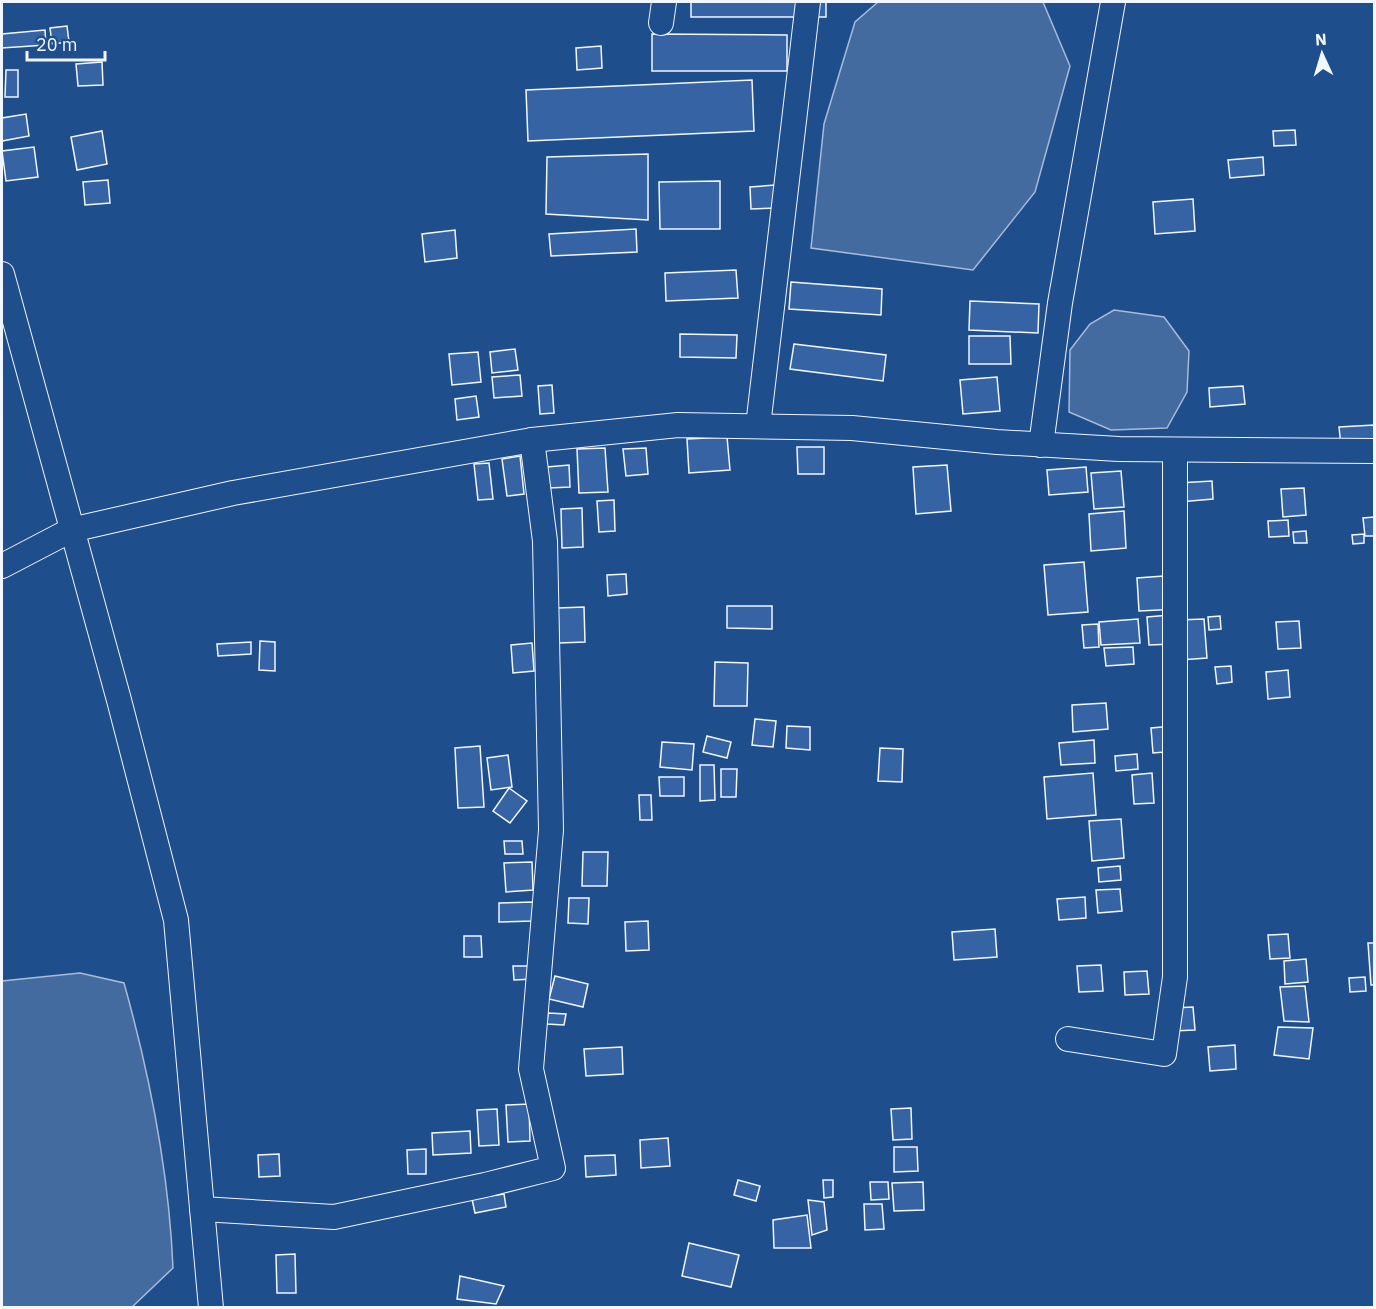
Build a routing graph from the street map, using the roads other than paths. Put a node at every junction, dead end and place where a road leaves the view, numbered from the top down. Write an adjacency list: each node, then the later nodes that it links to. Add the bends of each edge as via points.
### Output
1 (808, 2): 4 (street)
2 (1113, 2): 6 (street, via 1060,303)
3 (2, 274): 9 (street)
4 (758, 426): 5 (street, via 678,424); 6 (street, via 852,428)
5 (532, 440): 9 (street, via 233,493); 12 (street, via 545,541 551,830 531,1069 553,1168 334,1217)
6 (1041, 445): 7 (street)
7 (1174, 450): 8 (street); 11 (street, via 1175,977 1164,1054)
8 (1374, 451)
9 (71, 530): 10 (street); 12 (street, via 176,920)
10 (2, 566)
11 (1068, 1039)
12 (202, 1209): 13 (street)
13 (211, 1308)

